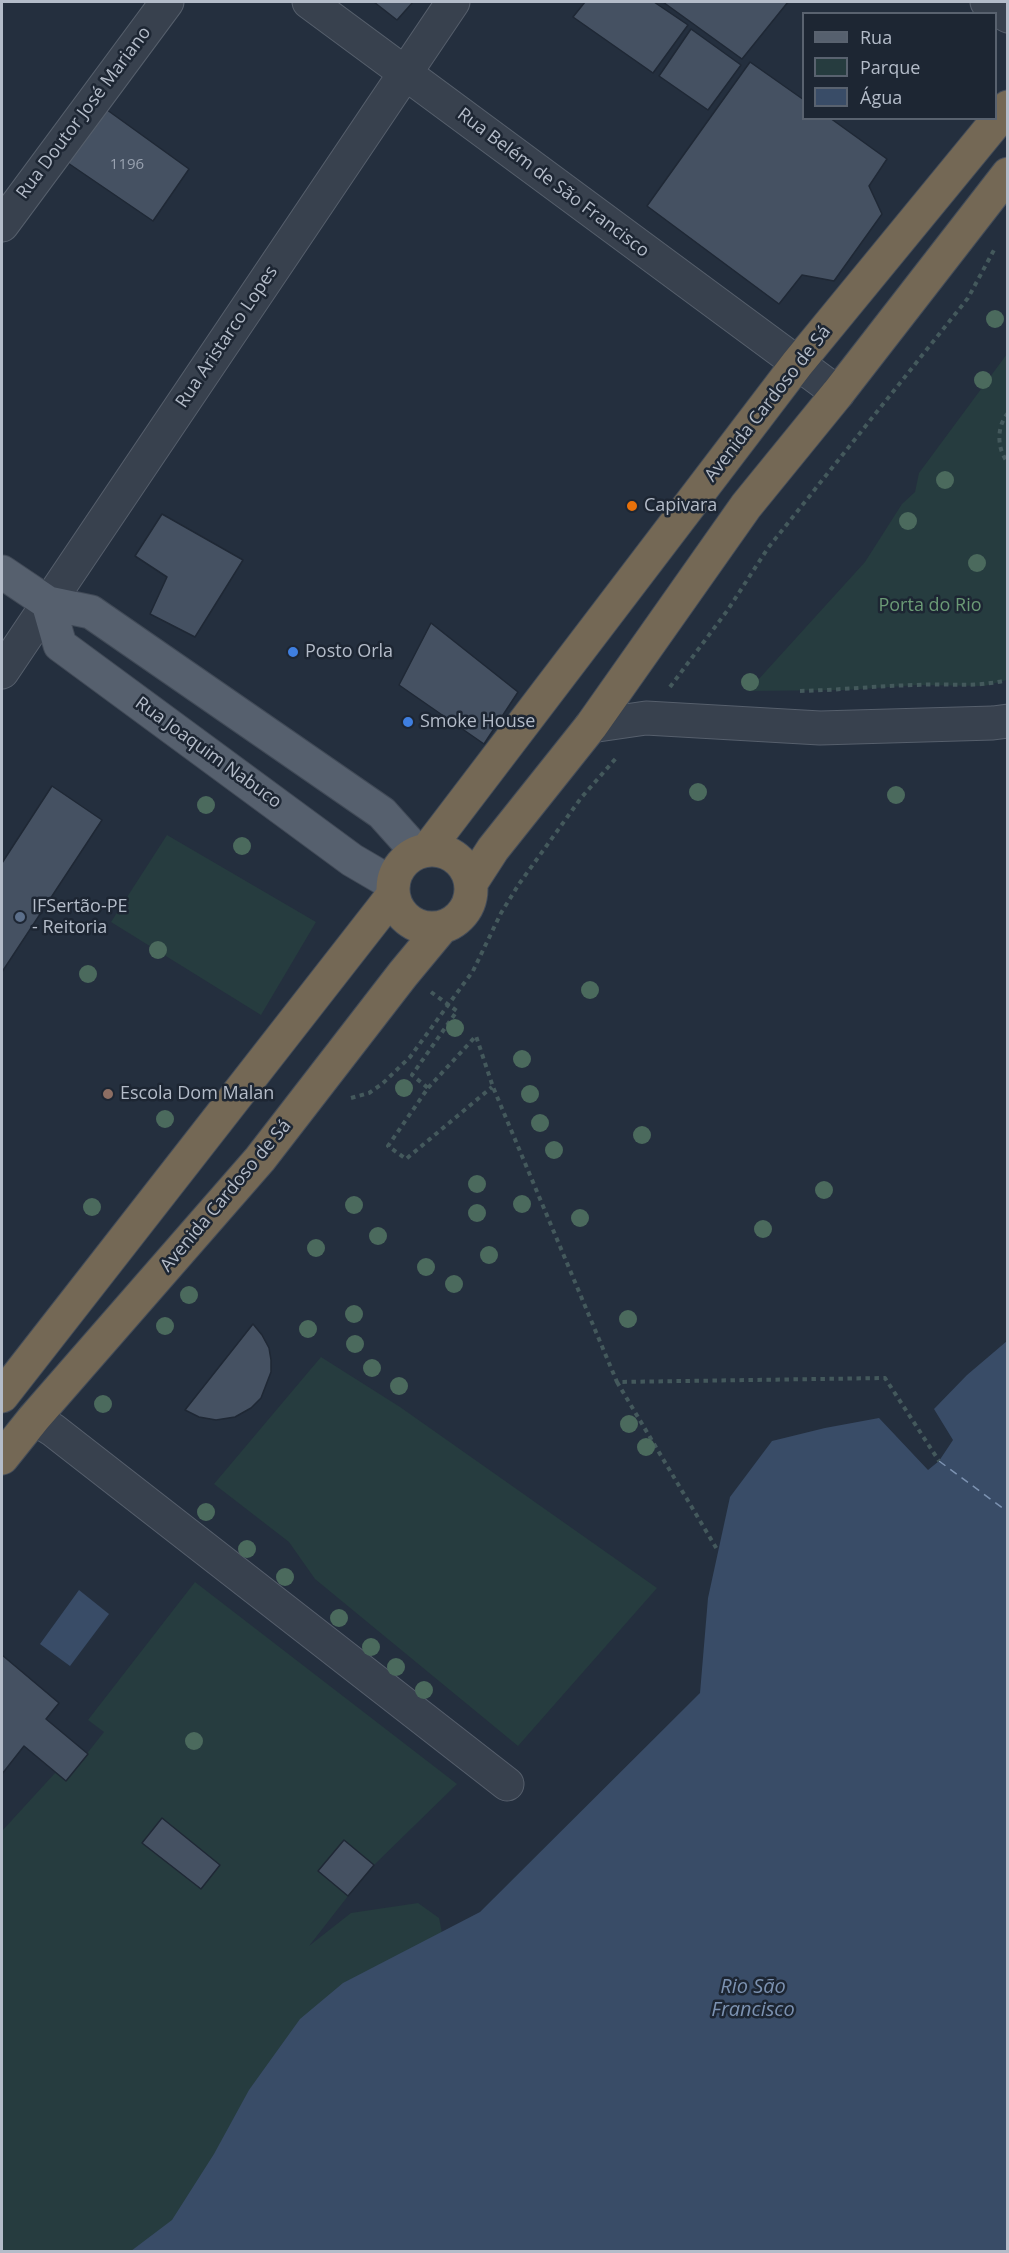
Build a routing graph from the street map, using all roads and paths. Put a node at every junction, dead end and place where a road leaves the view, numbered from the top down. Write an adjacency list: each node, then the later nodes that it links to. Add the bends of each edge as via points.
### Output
1 (167, 2): 9 (street, Rua Doutor José Mariano)
2 (309, 2): 6 (street, Rua Belém de São Francisco)
3 (453, 2): 6 (street, Rua Aristarco Lopes)
4 (987, 2): 5 (street)
5 (1008, 16)
6 (404, 72): 10 (street, Rua Belém de São Francisco); 15 (street, Rua Aristarco Lopes)
7 (1008, 107): 10 (highway, Avenida Cardoso de Sá)
8 (1008, 174): 11 (highway)
9 (2, 225)
10 (797, 364): 11 (street, Rua Belém de São Francisco); 23 (highway, Avenida Cardoso de Sá)
11 (838, 393): 22 (highway, via 746,506)
12 (1008, 413): 13 (path, via 1000,430 999,445)
13 (1008, 463)
14 (2, 572): 15 (main road)
15 (48, 603): 16 (street, Rua Aristarco Lopes); 23 (main road, via 91,612 382,813); 25 (main road, Rua Joaquim Nabuco, via 60,645)
16 (2, 672)
17 (676, 680): 19 (path)
18 (1008, 680): 20 (path, via 984,686 918,684)
19 (685, 686)
20 (791, 691)
21 (1008, 721): 22 (street, via 820,728 646,718)
22 (591, 726): 24 (highway, via 493,849)
23 (422, 851): 24 (highway, via 437,849 456,857); 25 (highway, via 401,864)
24 (471, 883): 26 (highway, via 465,910)
25 (393, 889): 26 (highway, via 402,915 410,922 420,927); 31 (highway)
26 (442, 927): 27 (highway, Avenida Cardoso de Sá)
27 (403, 974): 29 (path, via 457,1011 412,1075); 32 (highway, Avenida Cardoso de Sá, via 260,1159)
28 (493, 1087): 29 (path, via 476,1036); 29 (path, via 406,1159 388,1146); 30 (path)
29 (428, 1088)
30 (617, 1382): 34 (path, via 885,1378); 35 (path)
31 (2, 1396)
32 (34, 1418): 33 (highway, Avenida Cardoso de Sá); 36 (street)
33 (2, 1458)
34 (939, 1461)
35 (718, 1551)
36 (507, 1784)

